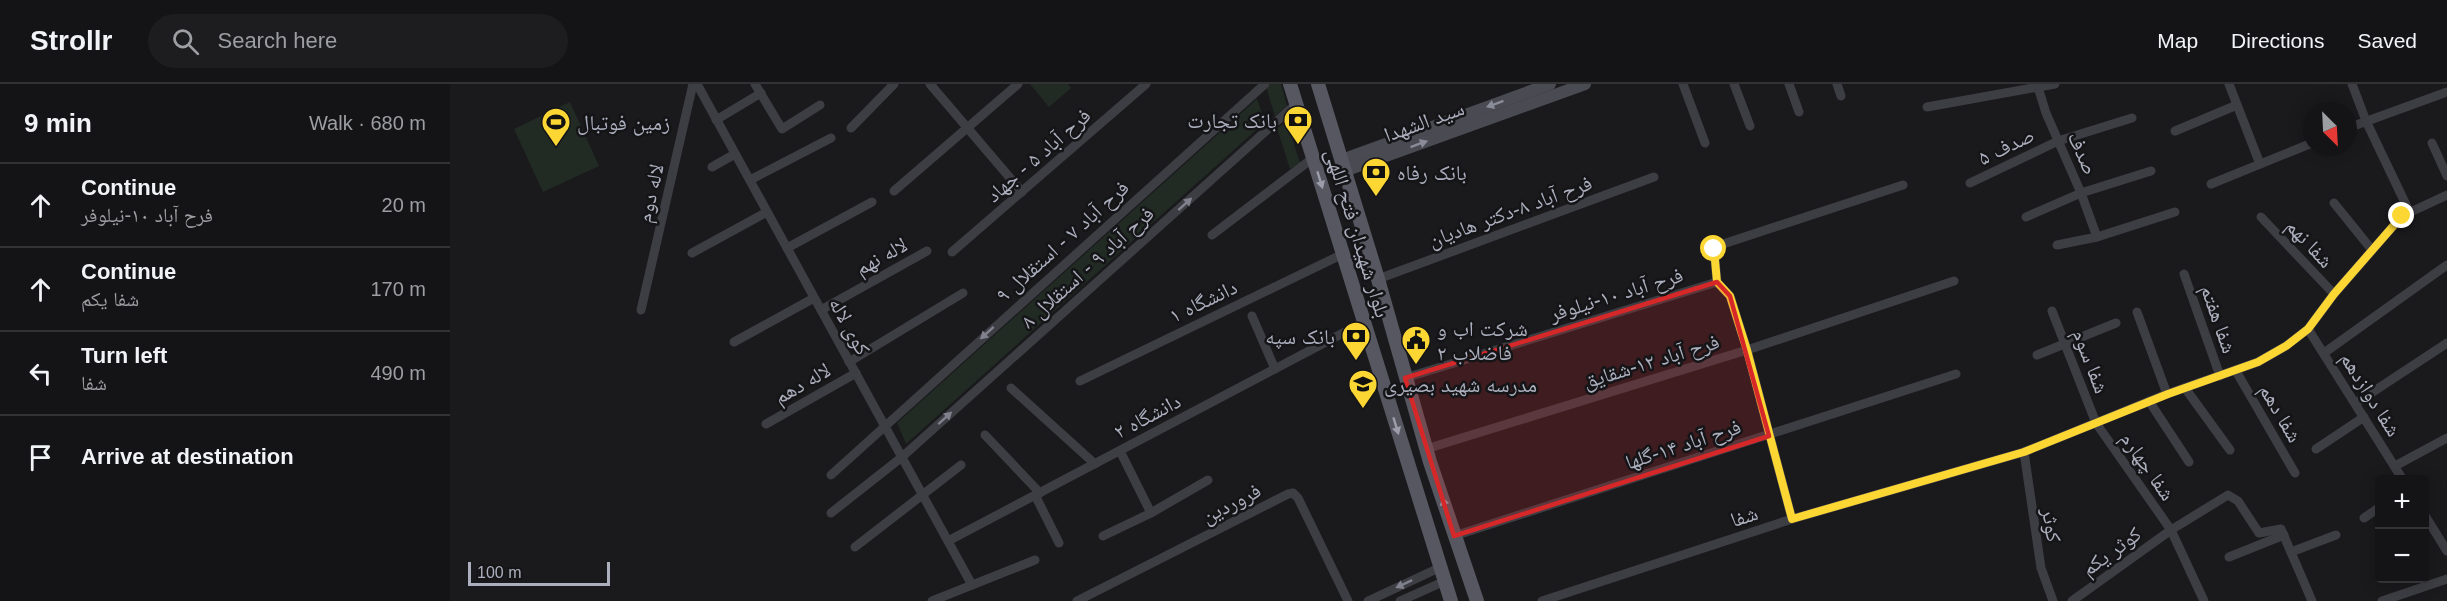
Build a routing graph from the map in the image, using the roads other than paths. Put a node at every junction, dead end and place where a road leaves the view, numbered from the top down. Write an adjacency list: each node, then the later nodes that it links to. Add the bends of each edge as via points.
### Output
1 (694, 84): 29 (street, کوی لاله); 82 (street, لاله دوم)
2 (755, 84): 21 (street)
3 (894, 84): 33 (street)
4 (930, 84): 34 (street)
5 (1018, 84): 34 (street)
6 (1146, 84): 55 (street, فرح آباد ۵ - جهاد)
7 (1265, 84): 112 (street, فرح آباد ۷ - استقلال ۹, one-way to 112)
8 (1290, 84): 23 (main road, بلوار شهیدان فتح اللهی)
9 (1318, 84): 45 (main road, بلوار شهیدان فتح اللهی)
10 (1550, 84): 42 (street, سید الشهدا, one-way to 42)
11 (1585, 84): 42 (street, سید الشهدا, one-way to 11)
12 (1683, 84): 39 (street)
13 (1734, 84): 32 (street)
14 (1789, 84): 27 (street)
15 (1838, 84): 22 (street)
16 (2055, 84): 19 (street)
17 (2229, 84): 25 (street)
18 (2352, 84): 30 (street)
19 (2037, 86): 26 (street); 37 (street, صدف)
20 (2447, 92): 30 (street)
21 (761, 93): 24 (street, via 782,129); 29 (street)
22 (1841, 96)
23 (1296, 104): 43 (main road, بلوار شهیدان فتح اللهی); 121 (street, فرح آباد ۹ - استقلال ۸, one-way to 23)
24 (820, 105)
25 (2237, 105): 35 (street); 44 (street)
26 (1927, 107)
27 (1799, 112)
28 (2132, 118): 37 (street, صدف ۵)
29 (717, 120): 41 (street, کوی لاله)
30 (2366, 121): 31 (street); 60 (street)
31 (2357, 124)
32 (1750, 126)
33 (851, 128)
34 (968, 128): 54 (street); 55 (street)
35 (2175, 130)
36 (831, 138): 50 (street)
37 (2058, 141): 51 (street, صدف ۵); 56 (street, صدف)
38 (2432, 142): 48 (street)
39 (1705, 143)
40 (2303, 146): 44 (street)
41 (735, 154): 46 (street); 50 (street, کوی لاله)
42 (1365, 157): 45 (street, سید الشهدا)
43 (1313, 158): 65 (street); 73 (main road, بلوار شهیدان فتح اللهی, one-way to 73)
44 (2260, 164): 52 (street)
45 (1343, 165): 76 (main road, بلوار شهیدان فتح اللهی)
46 (712, 167)
47 (2151, 171): 56 (street)
48 (2447, 176)
49 (1654, 177): 76 (street, فرح آباد ۸-دکتر هادیان)
50 (750, 180): 61 (street, کوی لاله)
51 (1970, 183)
52 (2211, 184)
53 (1904, 185): 78 (street, via 1717,246)
54 (894, 191)
55 (1022, 192): 71 (street, فرح آباد ۵ - جهاد)
56 (2081, 193): 63 (street); 66 (street, صدف)
57 (2447, 195): 60 (street, شفا)
58 (872, 202): 68 (street)
59 (2334, 203): 69 (street)
60 (2409, 211): 69 (street, شفا)
61 (767, 212): 68 (street, کوی لاله); 72 (street)
62 (2175, 212): 66 (street)
63 (2026, 217)
64 (2260, 217): 80 (street, شفا نهم)
65 (1212, 235)
66 (2097, 237): 67 (street)
67 (2057, 245)
68 (787, 249): 81 (street, کوی لاله)
69 (2372, 250): 80 (street, شفا)
70 (927, 251): 83 (street, لاله نهم)
71 (952, 252)
72 (692, 254)
73 (1343, 254): 87 (main road, بلوار شهیدان فتح اللهی); 103 (street, دانشگاه ۱)
74 (2447, 265): 94 (street)
75 (2184, 274): 101 (street, شفا هفتم)
76 (1378, 279): 102 (main road, بلوار شهیدان فتح اللهی)
77 (1954, 281): 93 (street, فرح آباد ۱۲-شقایق)
78 (1717, 282): 93 (street, via 1730,296); 102 (street, فرح آباد ۱۰-نیلوفر)
79 (963, 293): 96 (street)
80 (2334, 294): 89 (street, شفا)
81 (814, 298): 83 (street, کوی لاله); 90 (street)
82 (641, 310)
83 (820, 310): 96 (street, کوی لاله)
84 (2052, 312): 91 (street, شفا سوم)
85 (2138, 312): 106 (street)
86 (1252, 315): 97 (street)
87 (1364, 322): 97 (street, دانشگاه ۲); 150 (main road, بلوار شهیدان فتح اللهی, one-way to 150)
88 (2116, 323): 91 (street)
89 (2308, 329): 94 (street, شفا دوازدهم); 98 (street, شفا, via 2286,346)
90 (734, 342)
91 (2065, 343): 95 (street); 110 (street, شفا سوم)
92 (2447, 343): 108 (street)
93 (1747, 350): 114 (street); 116 (street, فرح آباد ۱۲-شقایق)
94 (2325, 353): 108 (street, شفا دوازدهم)
95 (2037, 355)
96 (849, 362): 99 (street, کوی لاله)
97 (1275, 369): 119 (street, دانشگاه ۲)
98 (2235, 371): 101 (street, شفا); 126 (street, شفا دهم)
99 (856, 373): 111 (street, لاله دهم); 112 (street, کوی لاله)
100 (1956, 374): 114 (street, فرح آباد ۱۴-گلها)
101 (2220, 376): 105 (street, شفا)
102 (1405, 378): 116 (main road, بلوار شهیدان فتح اللهی)
103 (1080, 381)
104 (1011, 388): 123 (street)
105 (2185, 388): 106 (street, شفا); 118 (street)
106 (2168, 394): 107 (street, شفا)
107 (2149, 401): 110 (street, شفا); 122 (street)
108 (2356, 403): 109 (street, شفا دوازدهم)
109 (2364, 417): 117 (street); 125 (street, شفا دوازدهم)
110 (2096, 423): 120 (street, شفا); 138 (street, شفا چهارم)
111 (766, 424)
112 (884, 425): 121 (street, کوی لاله); 127 (street, فرح آباد ۷ - استقلال ۹)
113 (985, 435): 131 (street)
114 (1769, 436): 136 (street); 142 (street, فرح آباد ۱۴-گلها)
115 (2447, 438): 125 (street)
116 (1426, 449): 142 (main road, بلوار شهیدان فتح اللهی, one-way to 116)
117 (2316, 449)
118 (2230, 450)
119 (1120, 451): 123 (street, دانشگاه ۲); 134 (street)
120 (2024, 452): 136 (street, شفا); 162 (street, کوثر, via 2041,568)
121 (902, 457): 130 (street, کوی لاله); 133 (street, فرح آباد ۹ - استقلال ۸)
122 (2189, 462)
123 (1095, 464): 131 (street, دانشگاه ۲)
124 (961, 465): 130 (street)
125 (2395, 466): 128 (street, شفا دوازدهم)
126 (2295, 473)
127 (831, 475)
128 (2400, 475)
129 (1208, 480): 134 (street)
130 (921, 493): 143 (street, کوی لاله); 145 (street)
131 (1037, 494): 143 (street, دانشگاه ۲); 144 (street)
132 (2375, 510): 135 (street)
133 (831, 513)
134 (1151, 513): 141 (street)
135 (2364, 518)
136 (1792, 519): 161 (street, شفا)
137 (2429, 522): 146 (street)
138 (2171, 530): 139 (street, شفا چهارم, via 2228,495 2238,501 2259,533 2279,529); 163 (street, کوثر یکم); 164 (street, شفا چهارم)
139 (2284, 535): 147 (street); 148 (street)
140 (2336, 535): 147 (street)
141 (1102, 536)
142 (1454, 536): 160 (main road, بلوار شهیدان فتح اللهی)
143 (948, 541): 152 (street, کوی لاله)
144 (1059, 543)
145 (855, 547)
146 (2447, 551)
147 (2291, 552): 165 (street)
148 (2229, 557)
149 (1035, 560): 152 (street)
150 (1443, 574): 157 (street, one-way to 157); 158 (street); 159 (main road, بلوار شهیدان فتح اللهی)
151 (2447, 579): 153 (street)
152 (972, 585): 154 (street)
153 (2414, 590): 166 (street); 167 (street)
154 (932, 601)
155 (1077, 601): 156 (street, فروردین, via 1293,493)
156 (1348, 601)
157 (1368, 601)
158 (1400, 601)
159 (1451, 601)
160 (1478, 601)
161 (1542, 601)
162 (2053, 601)
163 (2072, 601)
164 (2204, 601)
165 (2312, 601)
166 (2382, 601)
167 (2418, 601)

